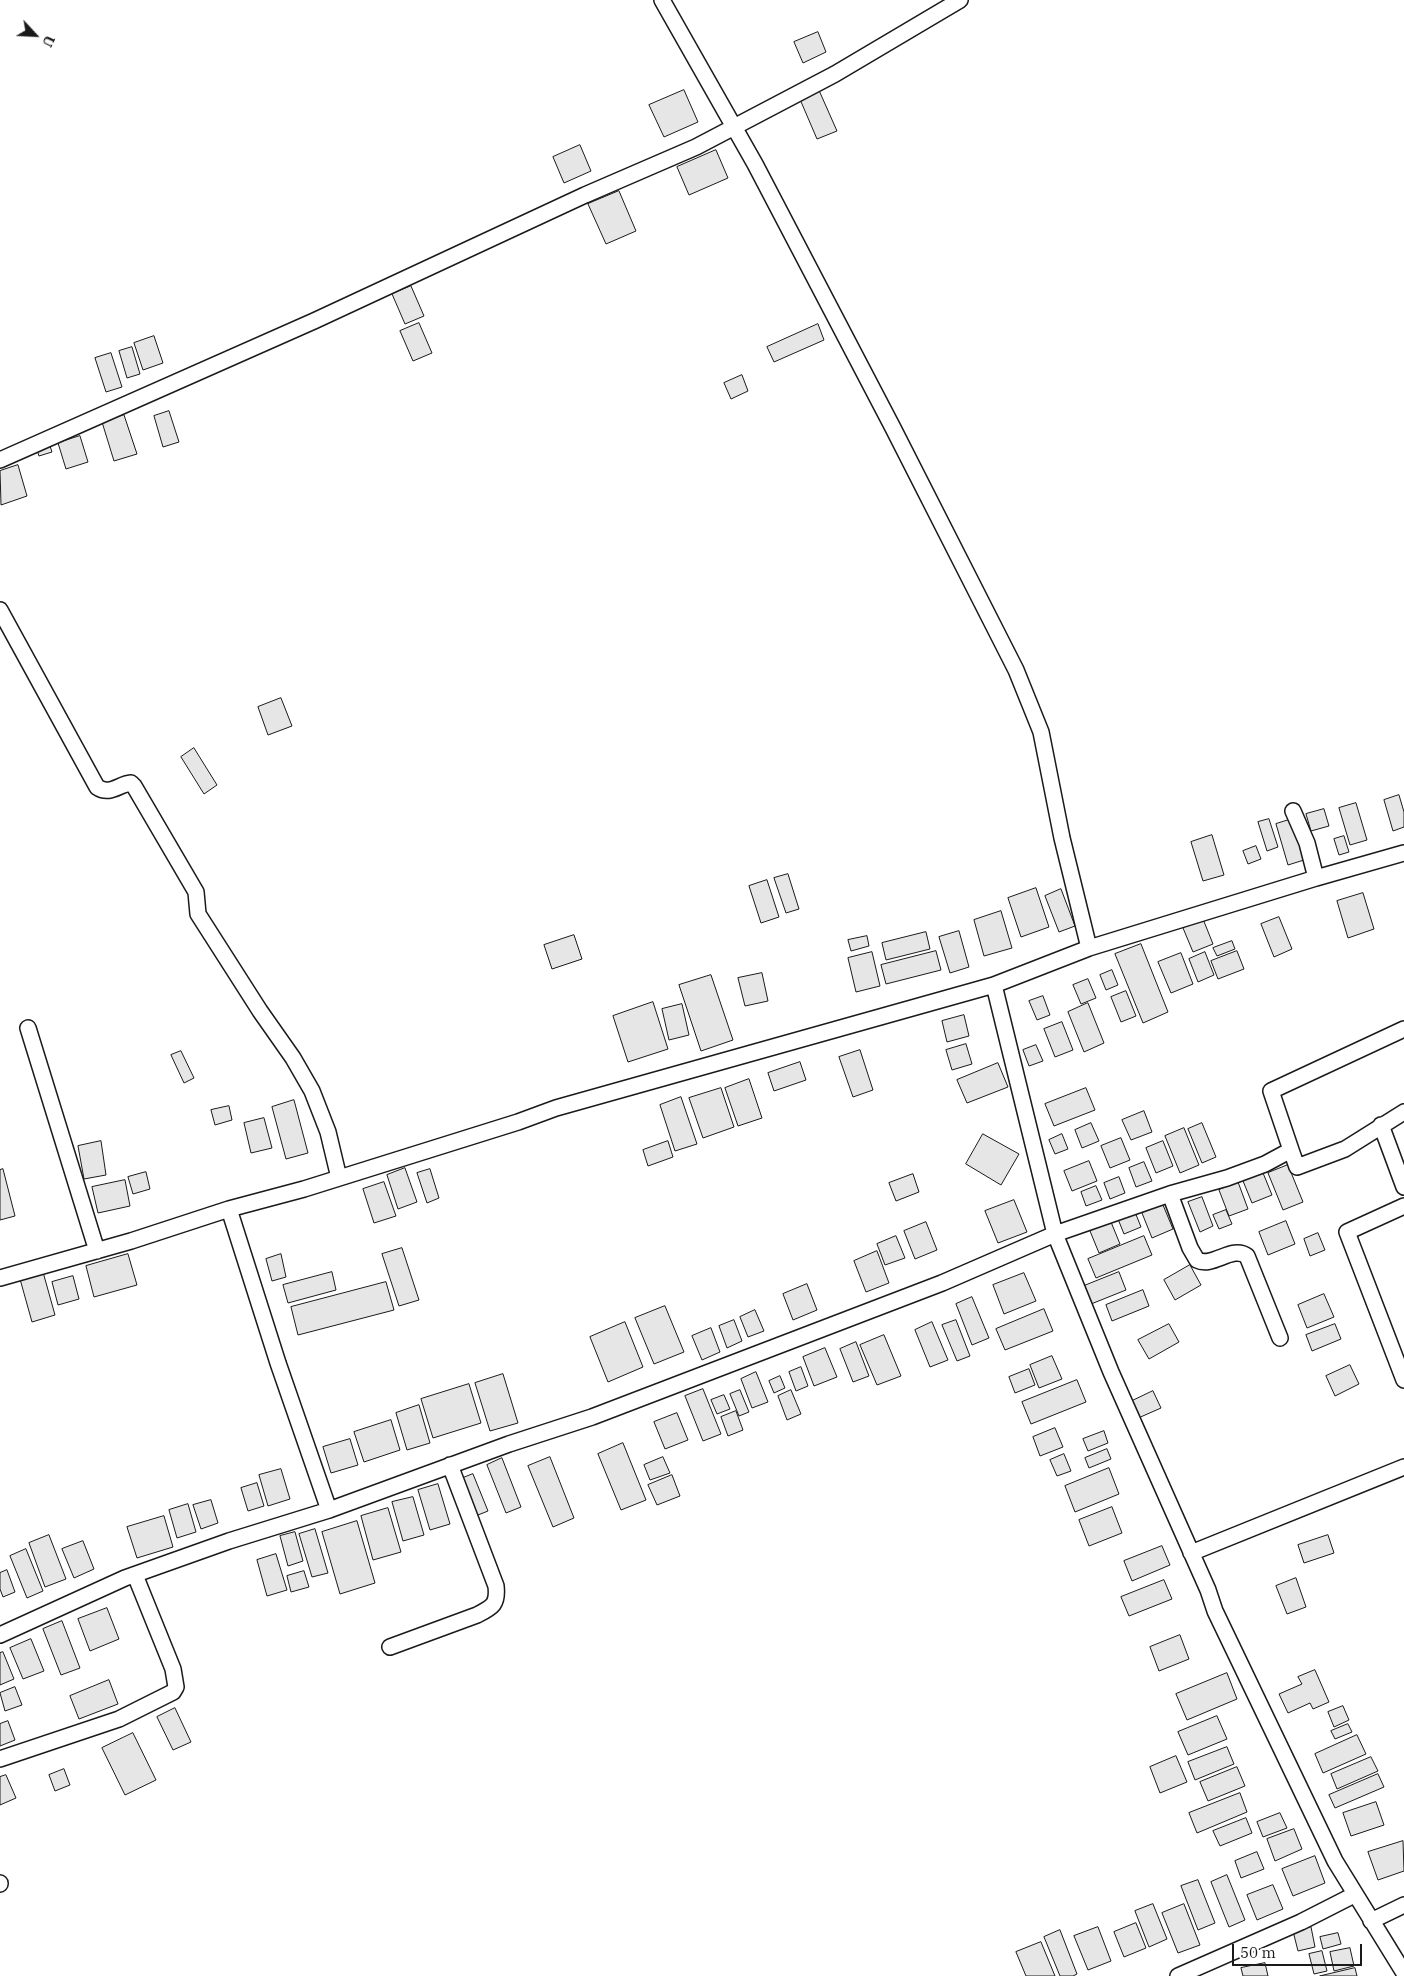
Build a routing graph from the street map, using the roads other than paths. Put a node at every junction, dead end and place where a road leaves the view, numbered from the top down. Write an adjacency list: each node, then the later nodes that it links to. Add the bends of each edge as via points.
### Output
1 (662, 0): 3 (street)
2 (960, 0): 3 (street, via 835,74)
3 (734, 127): 4 (street, via 314,321); 9 (street, via 893,428 1026,692 1040,732)
4 (0, 460)
5 (0, 610): 16 (street, via 97,787 110,791 128,783 134,786 196,892 198,914 312,1091 328,1132)
6 (1293, 811): 8 (street, via 1307,842)
7 (1404, 853): 8 (street)
8 (1316, 878): 9 (street)
9 (1089, 948): 10 (street)
10 (994, 985): 16 (street, via 556,1108); 21 (street)
11 (28, 1028): 22 (street)
12 (1404, 1029): 15 (street, via 1271,1091)
13 (1404, 1112): 14 (street)
14 (1381, 1125): 15 (street, via 1344,1149 1297,1167); 17 (street)
15 (1291, 1150): 18 (street, via 1265,1164)
16 (339, 1178): 20 (street)
17 (1404, 1187)
18 (1170, 1194): 21 (street); 24 (street, via 1190,1248 1198,1260 1204,1262 1238,1252 1247,1256)
19 (1404, 1206): 25 (street, via 1347,1232)
20 (229, 1209): 22 (street); 28 (street)
21 (1055, 1234): 26 (street, via 942,1284 592,1416); 29 (street, via 1110,1372)
22 (97, 1250): 23 (street)
23 (0, 1278)
24 (1280, 1338)
25 (1404, 1380)
26 (450, 1465): 28 (street); 32 (street, via 496,1586 496,1602 477,1615)
27 (1404, 1466): 29 (street)
28 (329, 1510): 30 (street)
29 (1191, 1553): 34 (street, via 1215,1611 1330,1852)
30 (135, 1574): 31 (street); 33 (street, via 173,1669 176,1687 119,1719)
31 (0, 1635)
32 (390, 1647)
33 (0, 1759)
34 (1354, 1895): 36 (street); 38 (street)
35 (1404, 1905): 36 (street)
36 (1371, 1921): 37 (street)
37 (1404, 1973)
38 (1188, 1974)

